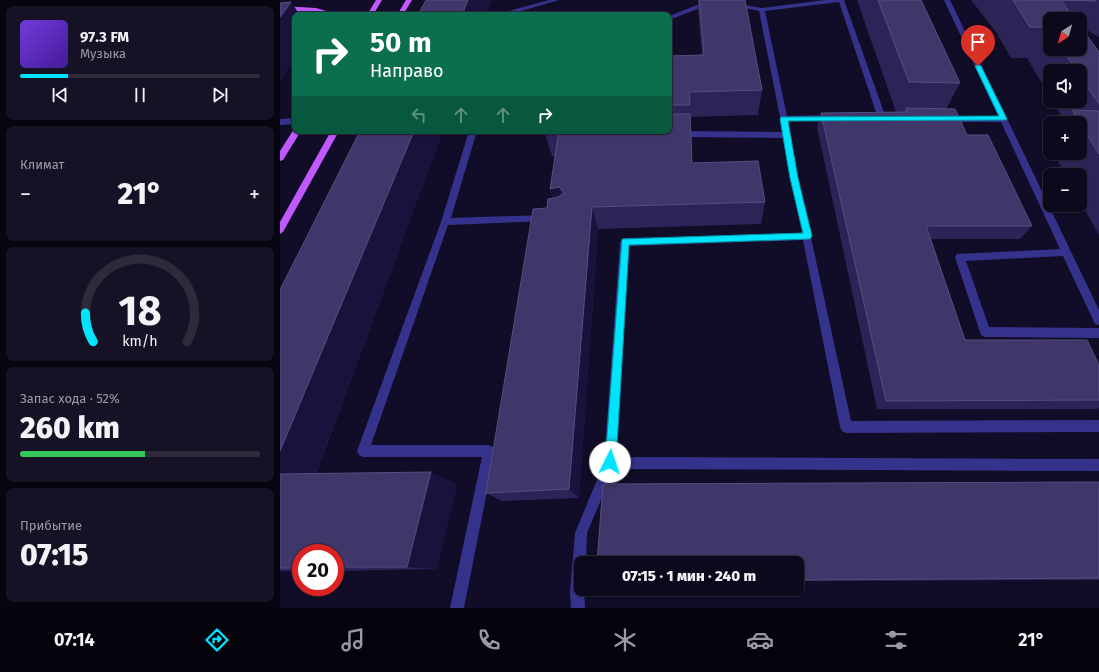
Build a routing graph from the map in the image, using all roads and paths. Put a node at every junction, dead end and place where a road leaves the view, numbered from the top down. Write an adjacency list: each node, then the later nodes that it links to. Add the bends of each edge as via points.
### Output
1 (379, 0): 9 (main road)
2 (409, 0): 10 (main road)
3 (556, 0): 11 (street)
4 (840, 0): 7 (street); 14 (street, via 886,118)
5 (947, 0): 17 (street)
6 (280, 8): 8 (main road)
7 (762, 10): 12 (street, via 704,4); 16 (street)
8 (324, 12)
9 (372, 12)
10 (402, 12)
11 (512, 12)
12 (672, 17)
13 (844, 118): 16 (street)
14 (867, 118)
15 (936, 118): 17 (street)
16 (784, 119): 24 (street)
17 (1003, 119): 30 (street)
18 (292, 121): 19 (street)
19 (280, 122)
20 (294, 134): 25 (main road)
21 (333, 134): 28 (main road)
22 (472, 134): 27 (street)
23 (667, 134): 24 (street)
24 (788, 135): 29 (street, via 794,178)
25 (280, 158)
26 (551, 217): 27 (street, via 535,220)
27 (445, 222): 36 (street, via 363,451 489,451)
28 (280, 230)
29 (807, 236): 33 (street, via 846,427); 34 (street, via 625,242)
30 (1066, 252): 31 (street); 32 (street, via 960,258 985,332)
31 (1099, 321)
32 (1099, 333)
33 (1099, 426)
34 (610, 462): 35 (street); 37 (street, via 581,534)
35 (1099, 465)
36 (457, 608)
37 (578, 608)

